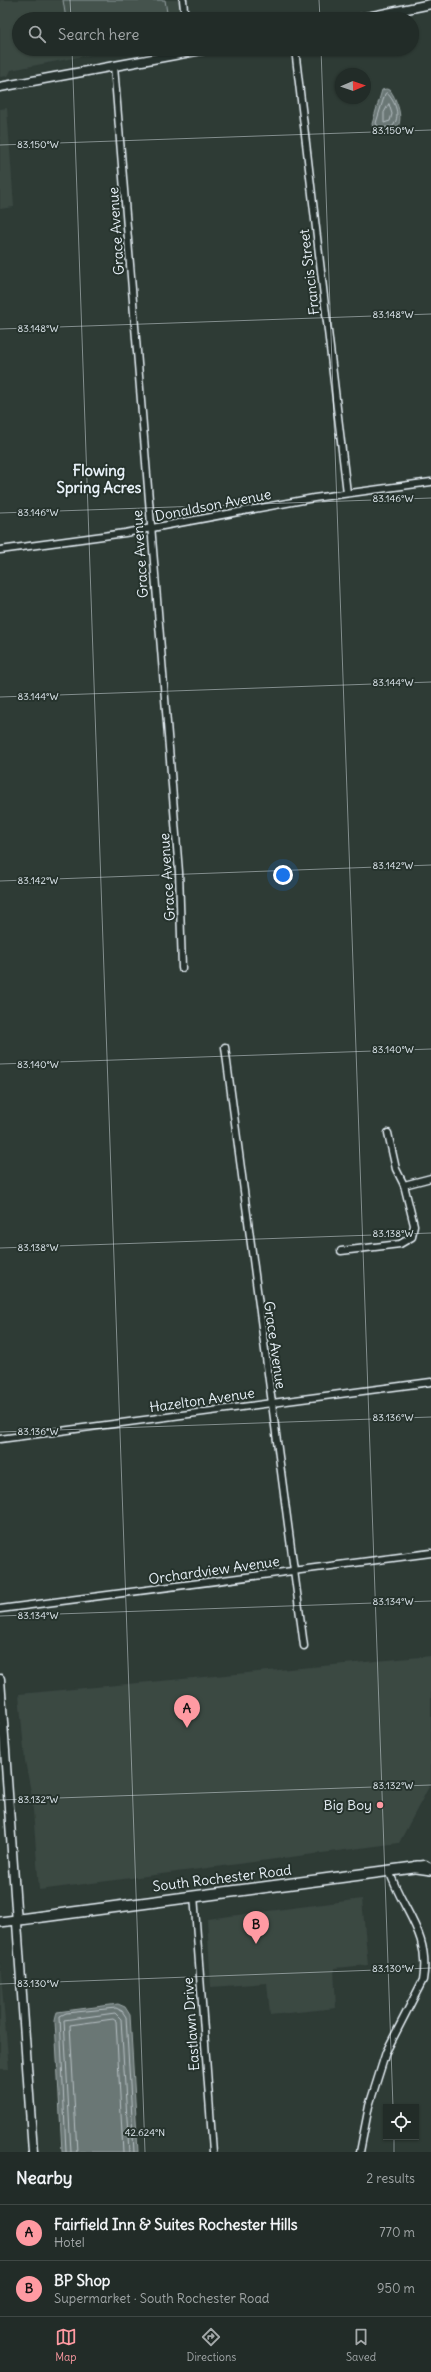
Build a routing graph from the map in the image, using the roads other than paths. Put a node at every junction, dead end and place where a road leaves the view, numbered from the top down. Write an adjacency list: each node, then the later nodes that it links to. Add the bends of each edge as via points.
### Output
1 (183, 0): 3 (street)
2 (431, 4): 4 (street)
3 (184, 12)
4 (392, 12)
5 (164, 56): 7 (street)
6 (296, 56): 10 (street, Francis Street)
7 (114, 66): 8 (street); 11 (street, Grace Avenue)
8 (0, 87)
9 (431, 482): 10 (street, Donaldson Avenue)
10 (347, 493): 11 (street, Donaldson Avenue)
11 (150, 529): 12 (street, Donaldson Avenue); 13 (street, Grace Avenue, via 179,872)
12 (0, 550)
13 (182, 968)
14 (225, 1047): 20 (street, Grace Avenue)
15 (388, 1133): 17 (street, via 393,1160)
16 (431, 1178): 17 (street)
17 (404, 1186): 18 (street, via 414,1225 412,1237 400,1244)
18 (341, 1250)
19 (431, 1382): 20 (street, Hazelton Avenue)
20 (271, 1403): 21 (street, Hazelton Avenue); 23 (street, Grace Avenue)
21 (0, 1439)
22 (431, 1554): 23 (street, Orchardview Avenue)
23 (293, 1571): 24 (street, Orchardview Avenue); 25 (street, Grace Avenue)
24 (0, 1609)
25 (304, 1646)
26 (0, 1679): 27 (street)
27 (1, 1703): 28 (street)
28 (1, 1717): 34 (street)
29 (431, 1865): 30 (main road, South Rochester Road)
30 (417, 1867): 31 (highway); 32 (main road, South Rochester Road)
31 (431, 1869)
32 (389, 1870): 33 (main road, South Rochester Road); 38 (street, via 396,1890 422,1931 428,1953 427,1966 423,1980 386,2052 369,2106)
33 (194, 1895): 34 (main road, South Rochester Road); 37 (street, Eastlawn Drive)
34 (16, 1920): 35 (main road); 36 (street)
35 (0, 1922)
36 (33, 2152)
37 (213, 2152)
38 (360, 2152)

